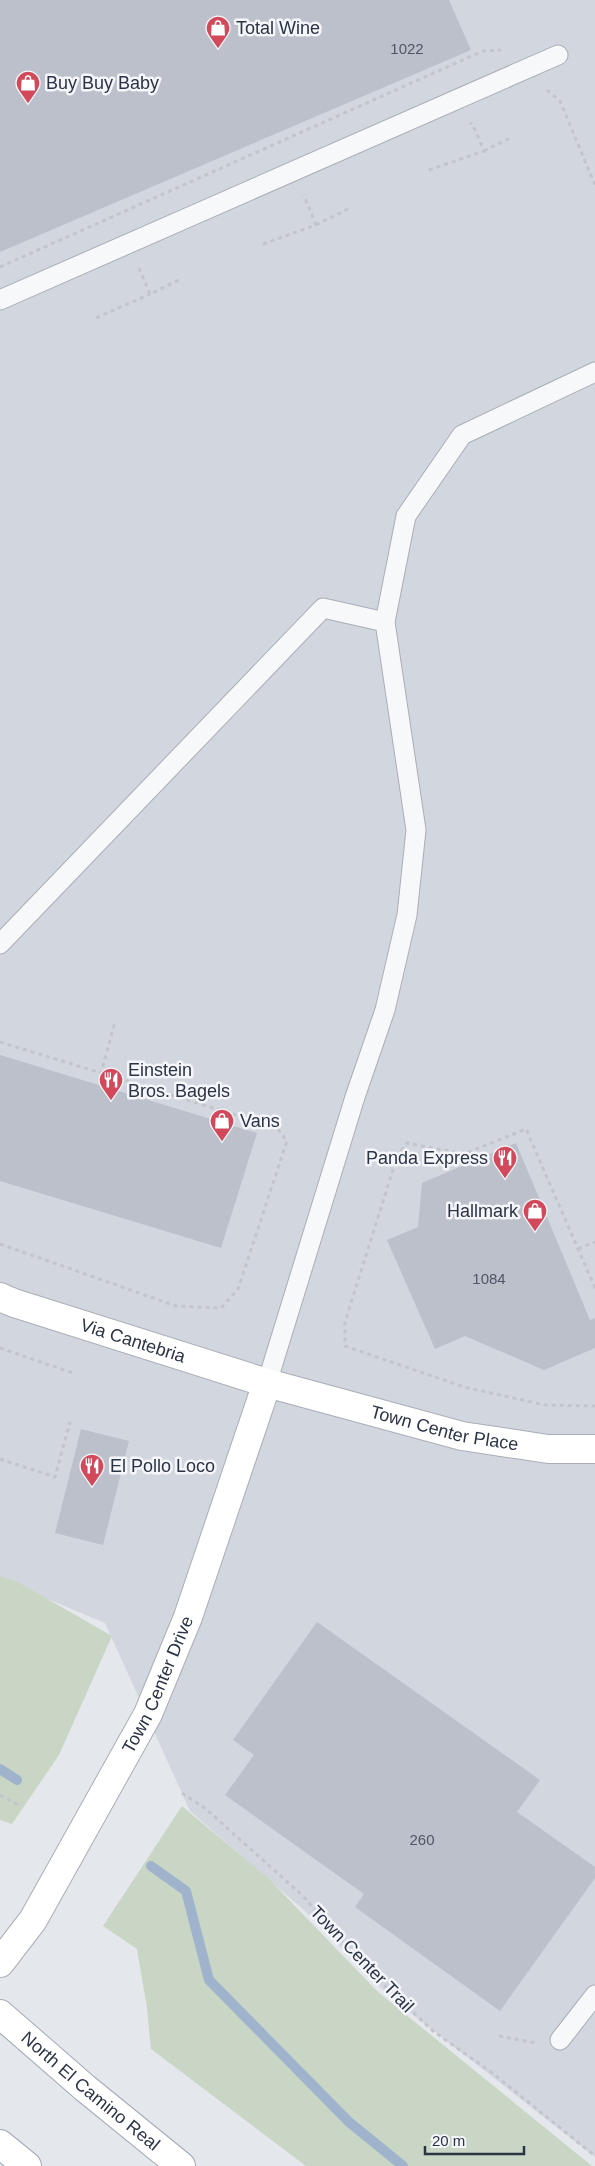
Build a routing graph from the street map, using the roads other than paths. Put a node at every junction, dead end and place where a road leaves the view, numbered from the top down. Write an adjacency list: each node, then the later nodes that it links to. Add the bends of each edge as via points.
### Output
1 (558, 55): 2 (lane)
2 (0, 300)
3 (595, 372): 4 (lane, via 462,435 406,516)
4 (385, 622): 5 (lane, via 323,608); 7 (lane, via 416,830 407,915 384,1010)
5 (0, 944)
6 (0, 1297): 7 (main road, Via Cantebria)
7 (267, 1383): 8 (main road, Town Center Place, via 462,1436 548,1449); 9 (main road, Town Center Drive, via 188,1617 148,1714 33,1920)
8 (595, 1449)
9 (0, 1963)
10 (595, 1995): 12 (lane)
11 (0, 2014): 15 (main road, North El Camino Real)
12 (560, 2040)
13 (0, 2144): 14 (main road)
14 (27, 2166)
15 (181, 2166)

